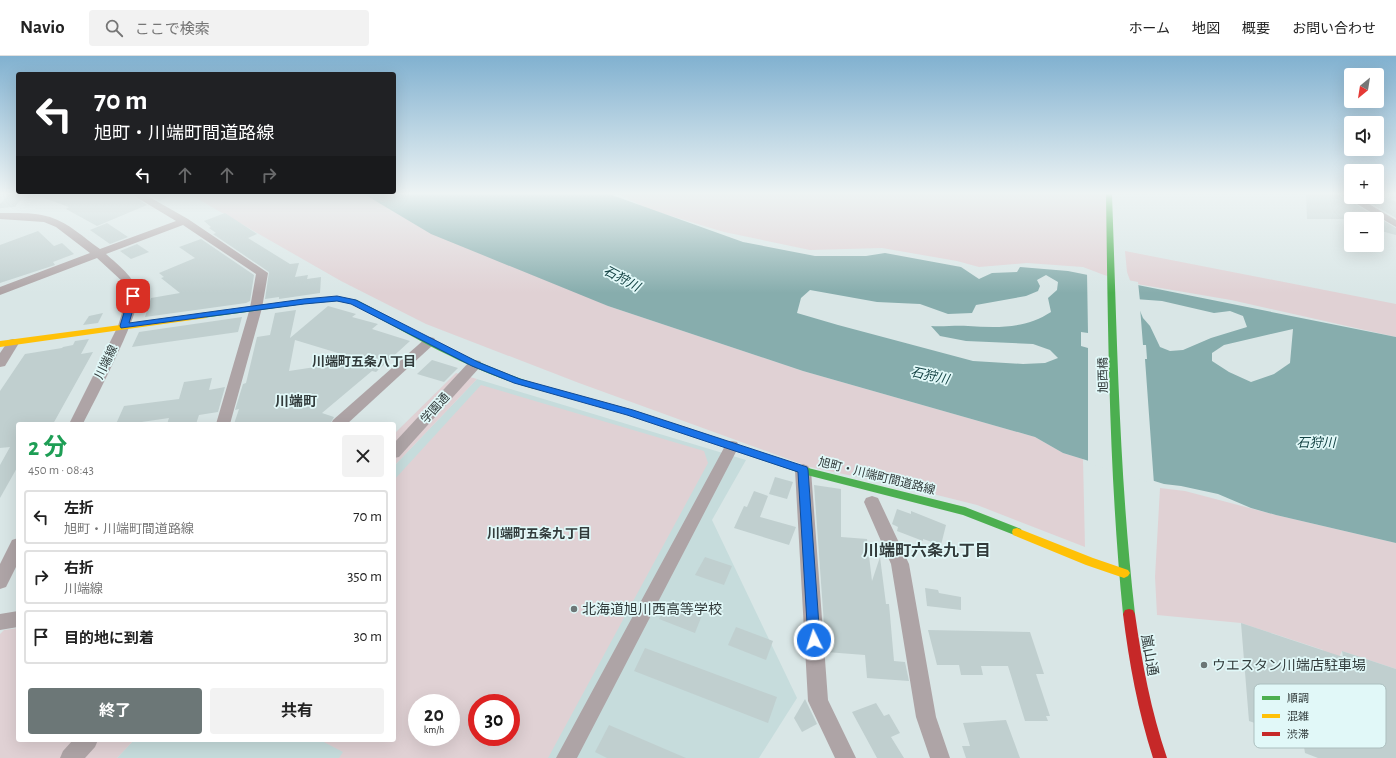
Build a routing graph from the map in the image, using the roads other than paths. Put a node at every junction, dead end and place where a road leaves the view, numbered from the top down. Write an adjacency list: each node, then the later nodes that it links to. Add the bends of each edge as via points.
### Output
1 (62, 227): 5 (street, 川端線)
2 (169, 227): 5 (street)
3 (193, 227): 7 (street, via 262,273)
4 (1110, 227): 21 (street, 旭西橋, via 1117,474)
5 (99, 254): 6 (street); 8 (street, 川端線, via 128,281 133,296)
6 (0, 291)
7 (256, 308): 8 (street, 旭町・川端町間道路線); 9 (street, 旭町・川端町間道路線, via 337,299 354,302); 14 (street)
8 (124, 326): 10 (street, 旭町・川端町間道路線); 13 (street, 川端線)
9 (430, 342): 12 (street, 旭町・川端町間道路線); 15 (street)
10 (6, 343): 11 (street)
11 (0, 363)
12 (475, 364): 16 (street, 旭町・川端町間道路線, via 517,381 630,412); 17 (street, 学園通)
13 (77, 422)
14 (225, 422)
15 (340, 422)
16 (732, 446): 18 (street, 旭町・川端町間道路線); 28 (street)
17 (396, 451)
18 (803, 470): 22 (street, 旭町・川端町間道路線, via 965,511 1090,562); 29 (street, via 818,701)
19 (872, 502): 30 (street, via 900,564 926,717)
20 (16, 549): 23 (street)
21 (1122, 555): 22 (street, 嵐山通)
22 (1124, 573): 31 (street, 嵐山通, via 1134,653)
23 (0, 582)
24 (16, 619): 25 (street)
25 (0, 622)
26 (86, 742): 27 (street)
27 (70, 758)
28 (566, 758)
29 (846, 758)
30 (940, 758)
31 (1160, 758)

